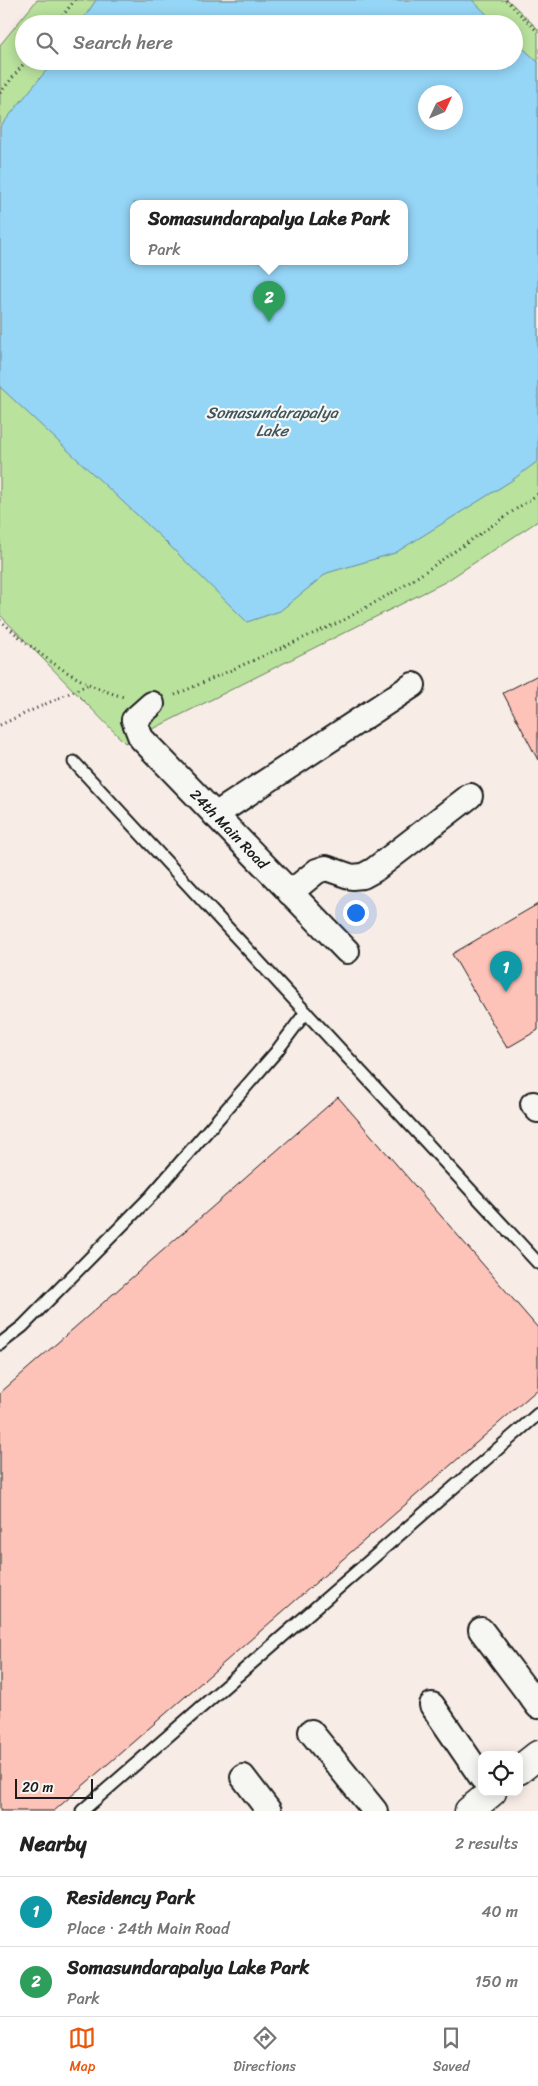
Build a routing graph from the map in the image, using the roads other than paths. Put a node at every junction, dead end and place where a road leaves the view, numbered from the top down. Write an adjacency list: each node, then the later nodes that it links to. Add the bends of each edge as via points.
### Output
1 (413, 685): 5 (street)
2 (152, 704): 5 (street, 24th Main Road, via 134,720 141,738)
3 (74, 762): 8 (lane)
4 (470, 796): 6 (street, via 363,876 352,877 326,868 317,871)
5 (215, 815): 6 (street, 24th Main Road)
6 (290, 893): 7 (street, 24th Main Road)
7 (347, 951)
8 (306, 1012): 9 (lane); 10 (lane, via 276,1052 151,1196 23,1326)
9 (538, 1263)
10 (0, 1344)
11 (538, 1414): 21 (lane)
12 (481, 1630): 14 (street)
13 (432, 1705): 18 (street)
14 (538, 1706)
15 (311, 1732): 23 (street)
16 (538, 1755): 17 (street)
17 (523, 1767)
18 (478, 1772)
19 (243, 1777): 22 (street)
20 (487, 1796): 24 (street)
21 (82, 1811)
22 (269, 1811)
23 (375, 1811)
24 (470, 1811)

